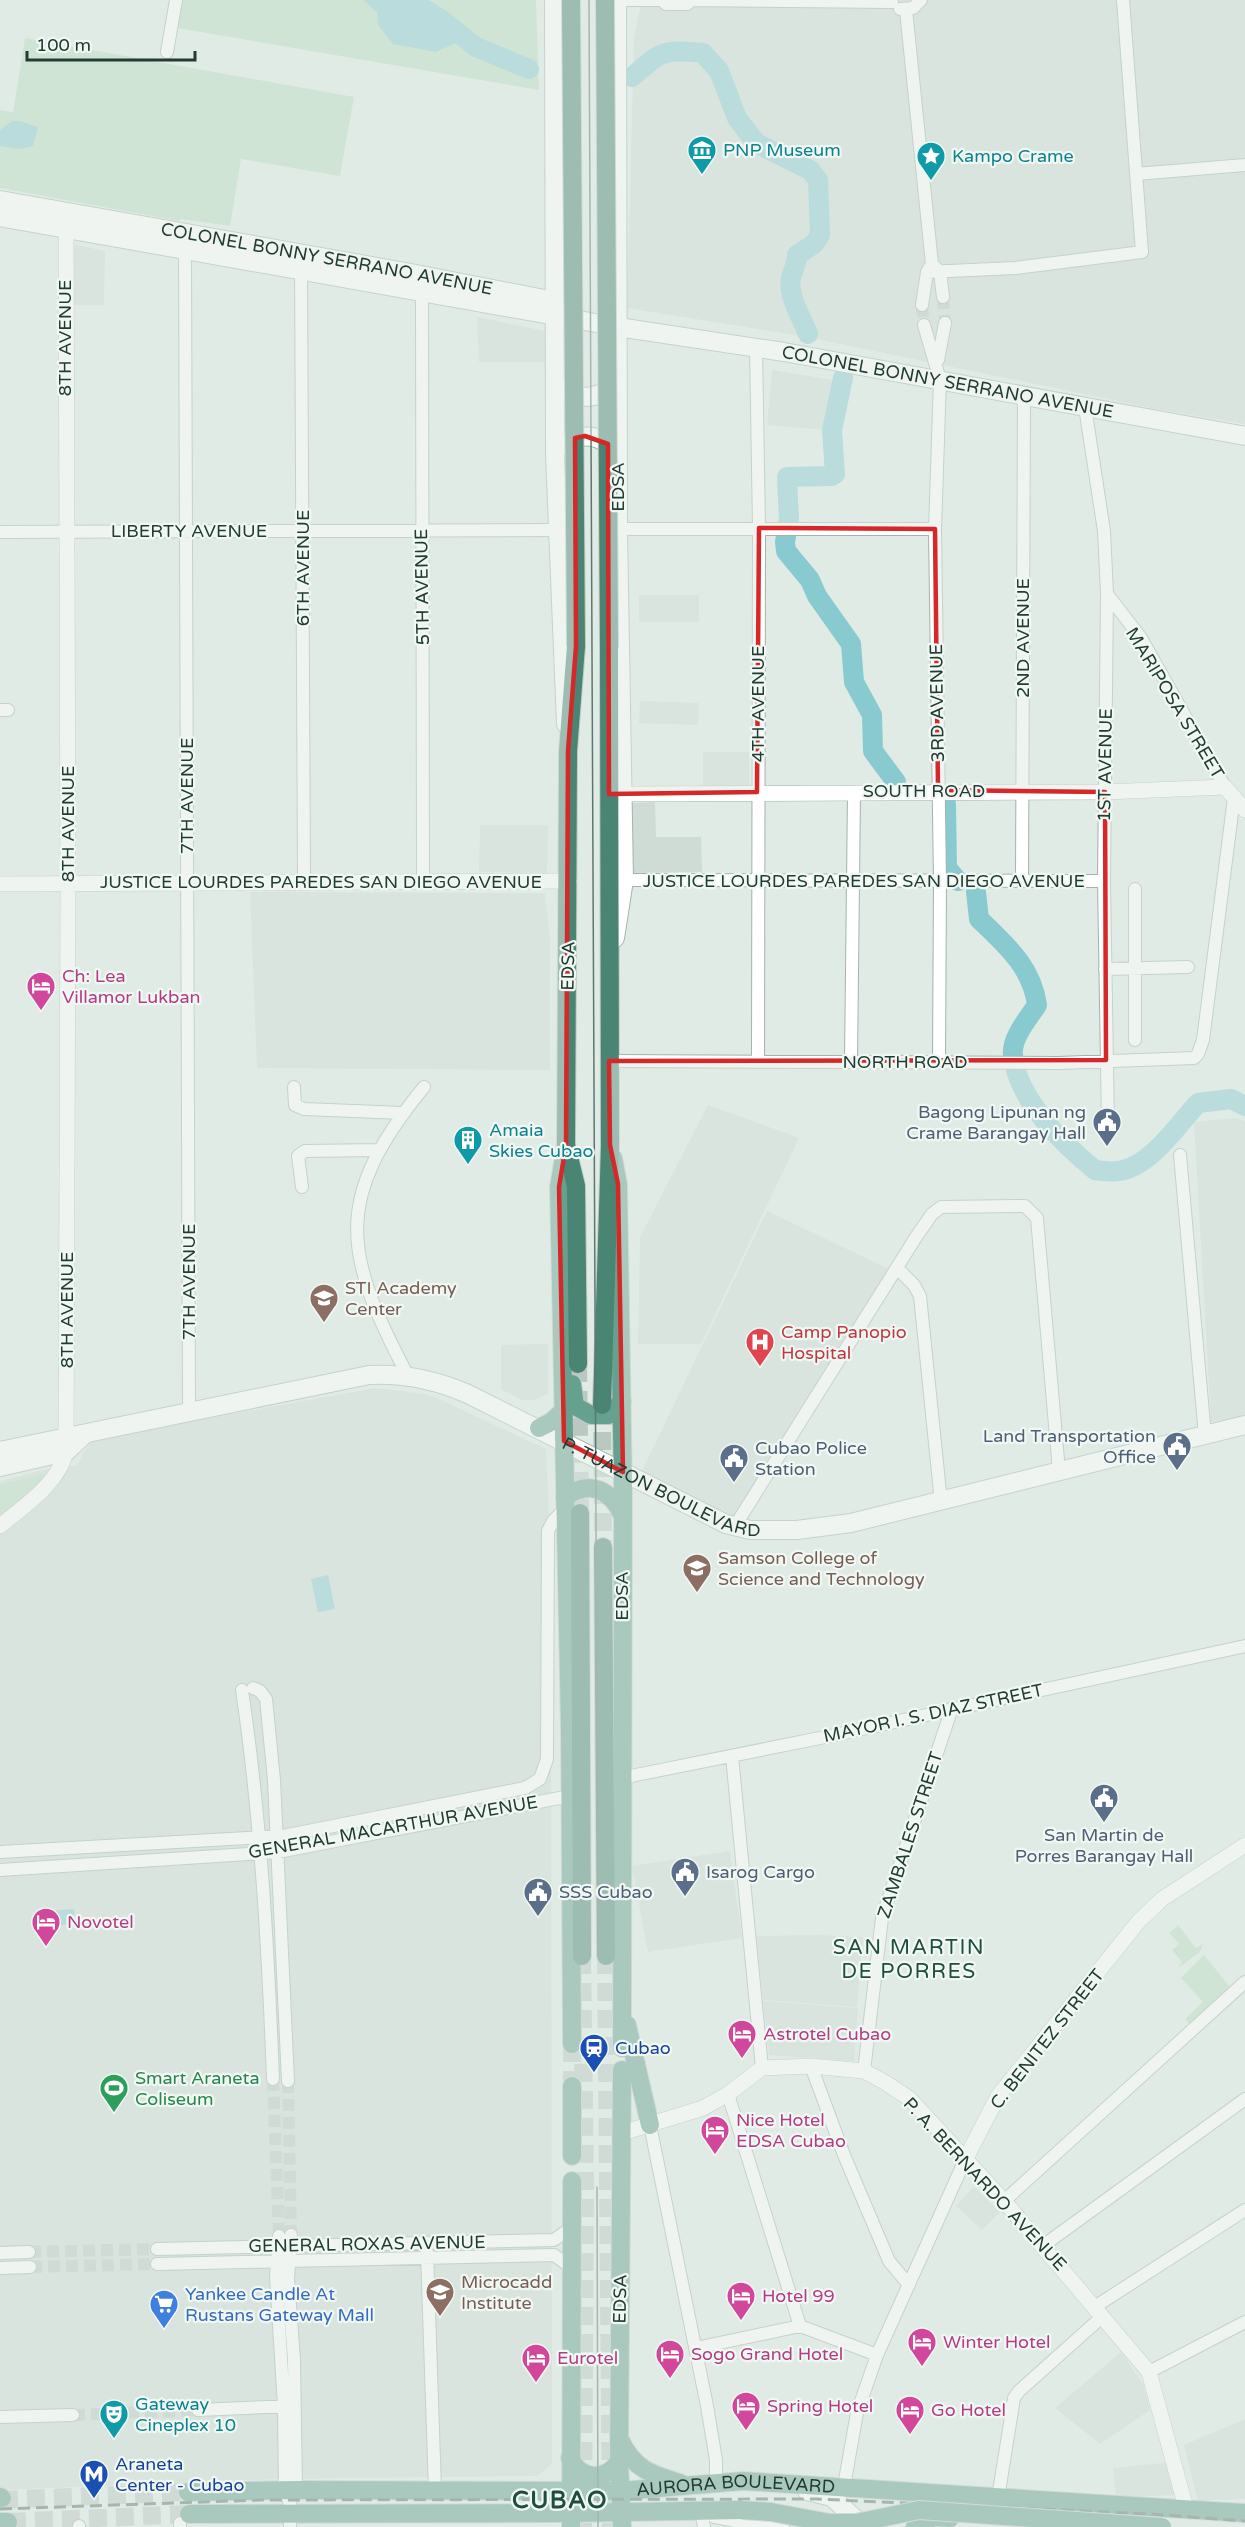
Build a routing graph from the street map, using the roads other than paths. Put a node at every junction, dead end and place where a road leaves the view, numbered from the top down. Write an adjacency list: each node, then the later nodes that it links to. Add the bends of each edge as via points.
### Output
1 (176, 0): 12 (street)
2 (554, 0): 20 (main road, EDSA)
3 (571, 0): 49 (highway, EDSA, bridge, via 576,646)
4 (605, 0): 74 (highway, EDSA, bridge)
5 (617, 0): 6 (street, via 662,0 666,4); 27 (main road, EDSA)
6 (721, 0): 9 (street)
7 (921, 0): 11 (street, via 916,7)
8 (1123, 0): 14 (street)
9 (803, 1): 10 (street)
10 (891, 1): 11 (street)
11 (906, 10): 21 (street)
12 (167, 52)
13 (1245, 165): 14 (street)
14 (1136, 174): 21 (street, via 1142,252 1015,268)
15 (0, 200): 17 (main road, COLONEL BONNY SERRANO AVENUE)
16 (0, 217): 17 (main road, COLONEL BONNY SERRANO AVENUE)
17 (65, 220): 18 (main road, COLONEL BONNY SERRANO AVENUE); 19 (main road, COLONEL BONNY SERRANO AVENUE); 47 (street, 8TH AVENUE)
18 (184, 251): 19 (main road, COLONEL BONNY SERRANO AVENUE); 43 (street, 7TH AVENUE)
19 (301, 263): 22 (main road, COLONEL BONNY SERRANO AVENUE); 24 (main road, COLONEL BONNY SERRANO AVENUE); 44 (street, 6TH AVENUE)
20 (553, 269): 22 (main road); 26 (main road, EDSA)
21 (933, 269): 23 (street); 25 (street)
22 (531, 297): 26 (main road, COLONEL BONNY SERRANO AVENUE)
23 (943, 297)
24 (421, 298): 26 (main road, COLONEL BONNY SERRANO AVENUE); 45 (street, 5TH AVENUE)
25 (922, 305)
26 (554, 308): 27 (main road, COLONEL BONNY SERRANO AVENUE); 32 (main road, EDSA)
27 (617, 323): 30 (main road, COLONEL BONNY SERRANO AVENUE); 33 (main road, EDSA)
28 (945, 323): 31 (street, 3RD AVENUE)
29 (924, 325): 31 (street)
30 (756, 347): 31 (main road, COLONEL BONNY SERRANO AVENUE); 39 (street, 4TH AVENUE)
31 (939, 372): 34 (main road, COLONEL BONNY SERRANO AVENUE); 41 (street, 3RD AVENUE)
32 (555, 377): 33 (main road, via 569,393 589,397 604,392); 37 (main road, EDSA)
33 (617, 377): 38 (main road, EDSA)
34 (1024, 395): 35 (main road, COLONEL BONNY SERRANO AVENUE); 51 (street, 2ND AVENUE)
35 (1085, 407): 36 (main road, COLONEL BONNY SERRANO AVENUE); 48 (street, 1ST AVENUE, via 1104,531)
36 (1245, 436)
37 (555, 454): 38 (main road, via 570,440 585,436 605,442); 42 (main road, EDSA)
38 (618, 457): 40 (main road, EDSA)
39 (759, 528): 40 (street); 41 (street); 52 (street, 4TH AVENUE)
40 (618, 529): 56 (main road, EDSA)
41 (935, 529): 50 (street, 3RD AVENUE)
42 (557, 530): 45 (street, LIBERTY AVENUE); 49 (main road, EDSA)
43 (185, 531): 44 (street, LIBERTY AVENUE); 47 (street, LIBERTY AVENUE); 61 (street, 7TH AVENUE)
44 (302, 531): 45 (street, LIBERTY AVENUE); 62 (street, 6TH AVENUE)
45 (422, 531): 63 (street, 5TH AVENUE)
46 (0, 532): 47 (street, LIBERTY AVENUE)
47 (66, 532): 68 (street, 8TH AVENUE)
48 (1107, 594): 54 (street, 1ST AVENUE); 55 (street, MARIPOSA STREET, via 1141,638)
49 (568, 751): 64 (highway, EDSA)
50 (938, 790): 51 (street, SOUTH ROAD); 53 (street, SOUTH ROAD); 67 (street, 3RD AVENUE)
51 (1022, 791): 54 (street, SOUTH ROAD); 65 (street, 2ND AVENUE)
52 (757, 792): 53 (street, SOUTH ROAD); 56 (street, SOUTH ROAD); 59 (street, 4TH AVENUE)
53 (854, 792): 60 (street)
54 (1105, 792): 55 (street, SOUTH ROAD); 66 (street, 1ST AVENUE)
55 (1229, 792): 57 (street, MARIPOSA STREET); 76 (street, NORTH ROAD, via 1198,1054 1189,1058)
56 (623, 794): 58 (main road, EDSA)
57 (1245, 810)
58 (624, 880): 59 (street, JUSTICE LOURDES PAREDES SAN DIEGO AVENUE); 74 (main road, EDSA)
59 (758, 880): 60 (street, JUSTICE LOURDES PAREDES SAN DIEGO AVENUE); 78 (street, 4TH AVENUE)
60 (852, 880): 67 (street, JUSTICE LOURDES PAREDES SAN DIEGO AVENUE); 79 (street)
61 (188, 881): 62 (street, JUSTICE LOURDES PAREDES SAN DIEGO AVENUE); 68 (street, JUSTICE LOURDES PAREDES SAN DIEGO AVENUE); 95 (street, 7TH AVENUE)
62 (303, 881): 63 (street, JUSTICE LOURDES PAREDES SAN DIEGO AVENUE)
63 (423, 881): 64 (street, JUSTICE LOURDES PAREDES SAN DIEGO AVENUE)
64 (569, 881): 90 (highway, EDSA, via 566,1145 576,1186)
65 (1022, 881): 66 (street, JUSTICE LOURDES PAREDES SAN DIEGO AVENUE); 67 (street, JUSTICE LOURDES PAREDES SAN DIEGO AVENUE)
66 (1104, 881): 73 (street, 1ST AVENUE)
67 (940, 882): 80 (street, 3RD AVENUE)
68 (68, 883): 69 (street, JUSTICE LOURDES PAREDES SAN DIEGO AVENUE); 100 (street, 8TH AVENUE)
69 (0, 884)
70 (1135, 889): 72 (street)
71 (1188, 967): 72 (street)
72 (1136, 968): 73 (street); 75 (street)
73 (1105, 969): 76 (street, 1ST AVENUE)
74 (609, 972): 77 (highway, EDSA)
75 (1136, 1040)
76 (1106, 1060): 80 (street, NORTH ROAD); 84 (street, 1ST AVENUE)
77 (609, 1061): 78 (street, NORTH ROAD); 85 (highway, EDSA)
78 (758, 1061): 79 (street, NORTH ROAD)
79 (851, 1062): 80 (street, NORTH ROAD)
80 (939, 1062)
81 (294, 1087): 83 (street, via 295,1105 304,1110)
82 (424, 1087): 83 (street)
83 (403, 1113): 86 (street)
84 (1108, 1125)
85 (610, 1144): 92 (main road, EDSA, via 618,1184); 93 (highway, EDSA)
86 (378, 1150): 88 (street, via 305,1151 298,1156); 91 (street, via 361,1196 357,1231 360,1264 381,1324)
87 (1180, 1155): 98 (street)
88 (302, 1187)
89 (897, 1269): 103 (street, via 932,1214 941,1207 1025,1206 1037,1218); 105 (street, via 920,1296); 109 (street)
90 (570, 1364): 92 (main road, via 574,1403 579,1410 605,1416); 94 (main road, EDSA)
91 (408, 1376): 95 (main road, P. TUAZON BOULEVARD, via 369,1375); 97 (main road, P. TUAZON BOULEVARD, via 452,1387)
92 (622, 1401): 104 (main road, EDSA)
93 (602, 1405)
94 (564, 1410): 97 (main road); 99 (main road, EDSA)
95 (189, 1412): 100 (main road, P. TUAZON BOULEVARD, via 88,1432)
96 (1245, 1425): 98 (main road, P. TUAZON BOULEVARD)
97 (539, 1428): 99 (main road, P. TUAZON BOULEVARD)
98 (1205, 1436): 103 (main road, P. TUAZON BOULEVARD)
99 (564, 1441): 104 (main road, P. TUAZON BOULEVARD); 106 (main road, EDSA)
100 (66, 1444): 101 (main road); 102 (main road, P. TUAZON BOULEVARD); 108 (street, via 63,1464 48,1485)
101 (0, 1451)
102 (0, 1467)
103 (1059, 1471): 105 (main road, P. TUAZON BOULEVARD)
104 (623, 1472): 107 (main road, EDSA); 109 (main road, P. TUAZON BOULEVARD)
105 (941, 1502): 109 (main road, P. TUAZON BOULEVARD, via 851,1523 797,1530 750,1530)
106 (570, 1506): 107 (main road, via 584,1487 601,1489 614,1499); 115 (main road, EDSA); 116 (street, GENERAL MACARTHUR AVENUE, via 548,1531 547,1759 540,1779 529,1787 479,1799); 123 (highway, EDSA)
107 (623, 1515): 114 (main road, EDSA)
108 (0, 1526)
109 (735, 1526)
110 (603, 1547): 124 (highway, EDSA)
111 (1245, 1646): 112 (street, MAYOR I. S. DIAZ STREET)
112 (952, 1708): 113 (street, MAYOR I. S. DIAZ STREET); 132 (street, ZAMBALES STREET, via 882,1918)
113 (732, 1756): 114 (street, MAYOR I. S. DIAZ STREET); 130 (street)
114 (621, 1778): 126 (main road, EDSA)
115 (570, 1796): 120 (street, GENERAL MACARTHUR AVENUE); 127 (main road, EDSA)
116 (276, 1836): 117 (street, GENERAL MACARTHUR AVENUE); 117 (street, via 266,1699 260,1690 247,1689); 120 (street)
117 (259, 1837): 119 (street, GENERAL MACARTHUR AVENUE); 121 (street)
118 (1245, 1845): 141 (street, C. BENITEZ STREET, via 1162,1899 1139,1921 998,2096)
119 (0, 1852)
120 (278, 1852): 121 (street, GENERAL MACARTHUR AVENUE); 134 (street)
121 (262, 1854): 122 (street, GENERAL MACARTHUR AVENUE); 133 (street)
122 (0, 1870)
123 (582, 1956)
124 (606, 1956)
125 (1245, 1982): 143 (street)
126 (622, 2014): 128 (main road, EDSA); 138 (main road, via 631,2034)
127 (572, 2044)
128 (621, 2048)
129 (811, 2066): 130 (street, P. A. BERNARDO AVENUE); 132 (street, P. A. BERNARDO AVENUE); 160 (street, via 889,2261)
130 (762, 2068): 136 (street)
131 (622, 2070): 139 (main road, EDSA)
132 (864, 2071): 141 (street, P. A. BERNARDO AVENUE, via 910,2099)
133 (273, 2079)
134 (288, 2081)
135 (572, 2086): 140 (main road)
136 (728, 2094): 138 (street, via 703,2108); 163 (street)
137 (1245, 2099): 149 (street)
138 (650, 2125): 139 (street); 164 (street)
139 (622, 2133): 171 (main road, EDSA)
140 (572, 2156)
141 (965, 2160): 143 (street, P. A. BERNARDO AVENUE); 160 (street, C. BENITEZ STREET)
142 (572, 2181): 145 (main road)
143 (1005, 2201): 149 (street, P. A. BERNARDO AVENUE)
144 (1245, 2210): 161 (street)
145 (573, 2227): 146 (street, GENERAL ROXAS AVENUE); 159 (main road)
146 (548, 2240): 148 (street, GENERAL ROXAS AVENUE); 153 (street)
147 (285, 2241): 148 (street, GENERAL ROXAS AVENUE); 150 (street, GENERAL ROXAS AVENUE); 155 (street)
148 (426, 2243): 154 (street)
149 (1044, 2245): 161 (street, P. A. BERNARDO AVENUE)
150 (157, 2249)
151 (29, 2252): 152 (street)
152 (0, 2253)
153 (548, 2256): 154 (street, GENERAL ROXAS AVENUE); 159 (street, GENERAL ROXAS AVENUE, via 554,2255)
154 (428, 2259): 155 (street, GENERAL ROXAS AVENUE); 178 (street)
155 (283, 2263): 156 (street, GENERAL ROXAS AVENUE); 167 (street)
156 (158, 2264)
157 (30, 2267): 158 (street)
158 (0, 2268)
159 (572, 2268): 172 (main road)
160 (909, 2285): 165 (street, C. BENITEZ STREET)
161 (1100, 2311): 166 (street, P. A. BERNARDO AVENUE); 182 (street, via 1014,2398)
162 (1245, 2322): 166 (street)
163 (800, 2326): 164 (street); 165 (street)
164 (696, 2348): 174 (street)
165 (878, 2355): 177 (street, C. BENITEZ STREET, via 857,2413)
166 (1149, 2372): 184 (street, P. A. BERNARDO AVENUE)
167 (290, 2406): 168 (street); 183 (street)
168 (198, 2410)
169 (73, 2415): 170 (street)
170 (0, 2417)
171 (619, 2438): 173 (main road, EDSA); 175 (main road, via 635,2464)
172 (570, 2458): 173 (main road, via 577,2470 590,2476 610,2472); 181 (main road)
173 (619, 2462): 179 (main road, EDSA)
174 (719, 2484): 175 (main road, AURORA BOULEVARD); 176 (main road, AURORA BOULEVARD, via 743,2481)
175 (693, 2486): 179 (main road, AURORA BOULEVARD)
176 (778, 2486): 177 (main road, AURORA BOULEVARD); 192 (main road, via 824,2493)
177 (844, 2486): 182 (main road, AURORA BOULEVARD)
178 (435, 2490): 181 (main road, AURORA BOULEVARD); 183 (main road, AURORA BOULEVARD)
179 (621, 2491): 181 (main road, AURORA BOULEVARD); 187 (main road, EDSA)
180 (188, 2492): 183 (main road, AURORA BOULEVARD)
181 (570, 2492): 189 (main road)
182 (998, 2498): 184 (main road, AURORA BOULEVARD)
183 (290, 2505): 188 (main road, AURORA BOULEVARD); 189 (main road, AURORA BOULEVARD)
184 (1186, 2508): 185 (main road, AURORA BOULEVARD)
185 (1245, 2512)
186 (703, 2516): 187 (main road, AURORA BOULEVARD); 191 (main road); 195 (main road, AURORA BOULEVARD, bridge, via 742,2510 840,2524 919,2510)
187 (621, 2520): 189 (main road, AURORA BOULEVARD)
188 (183, 2521)
189 (574, 2522): 190 (main road, via 593,2521)
190 (609, 2527)
191 (780, 2527)
192 (864, 2527)
193 (915, 2527): 194 (main road, via 934,2517)
194 (1061, 2527)
195 (1162, 2527)

